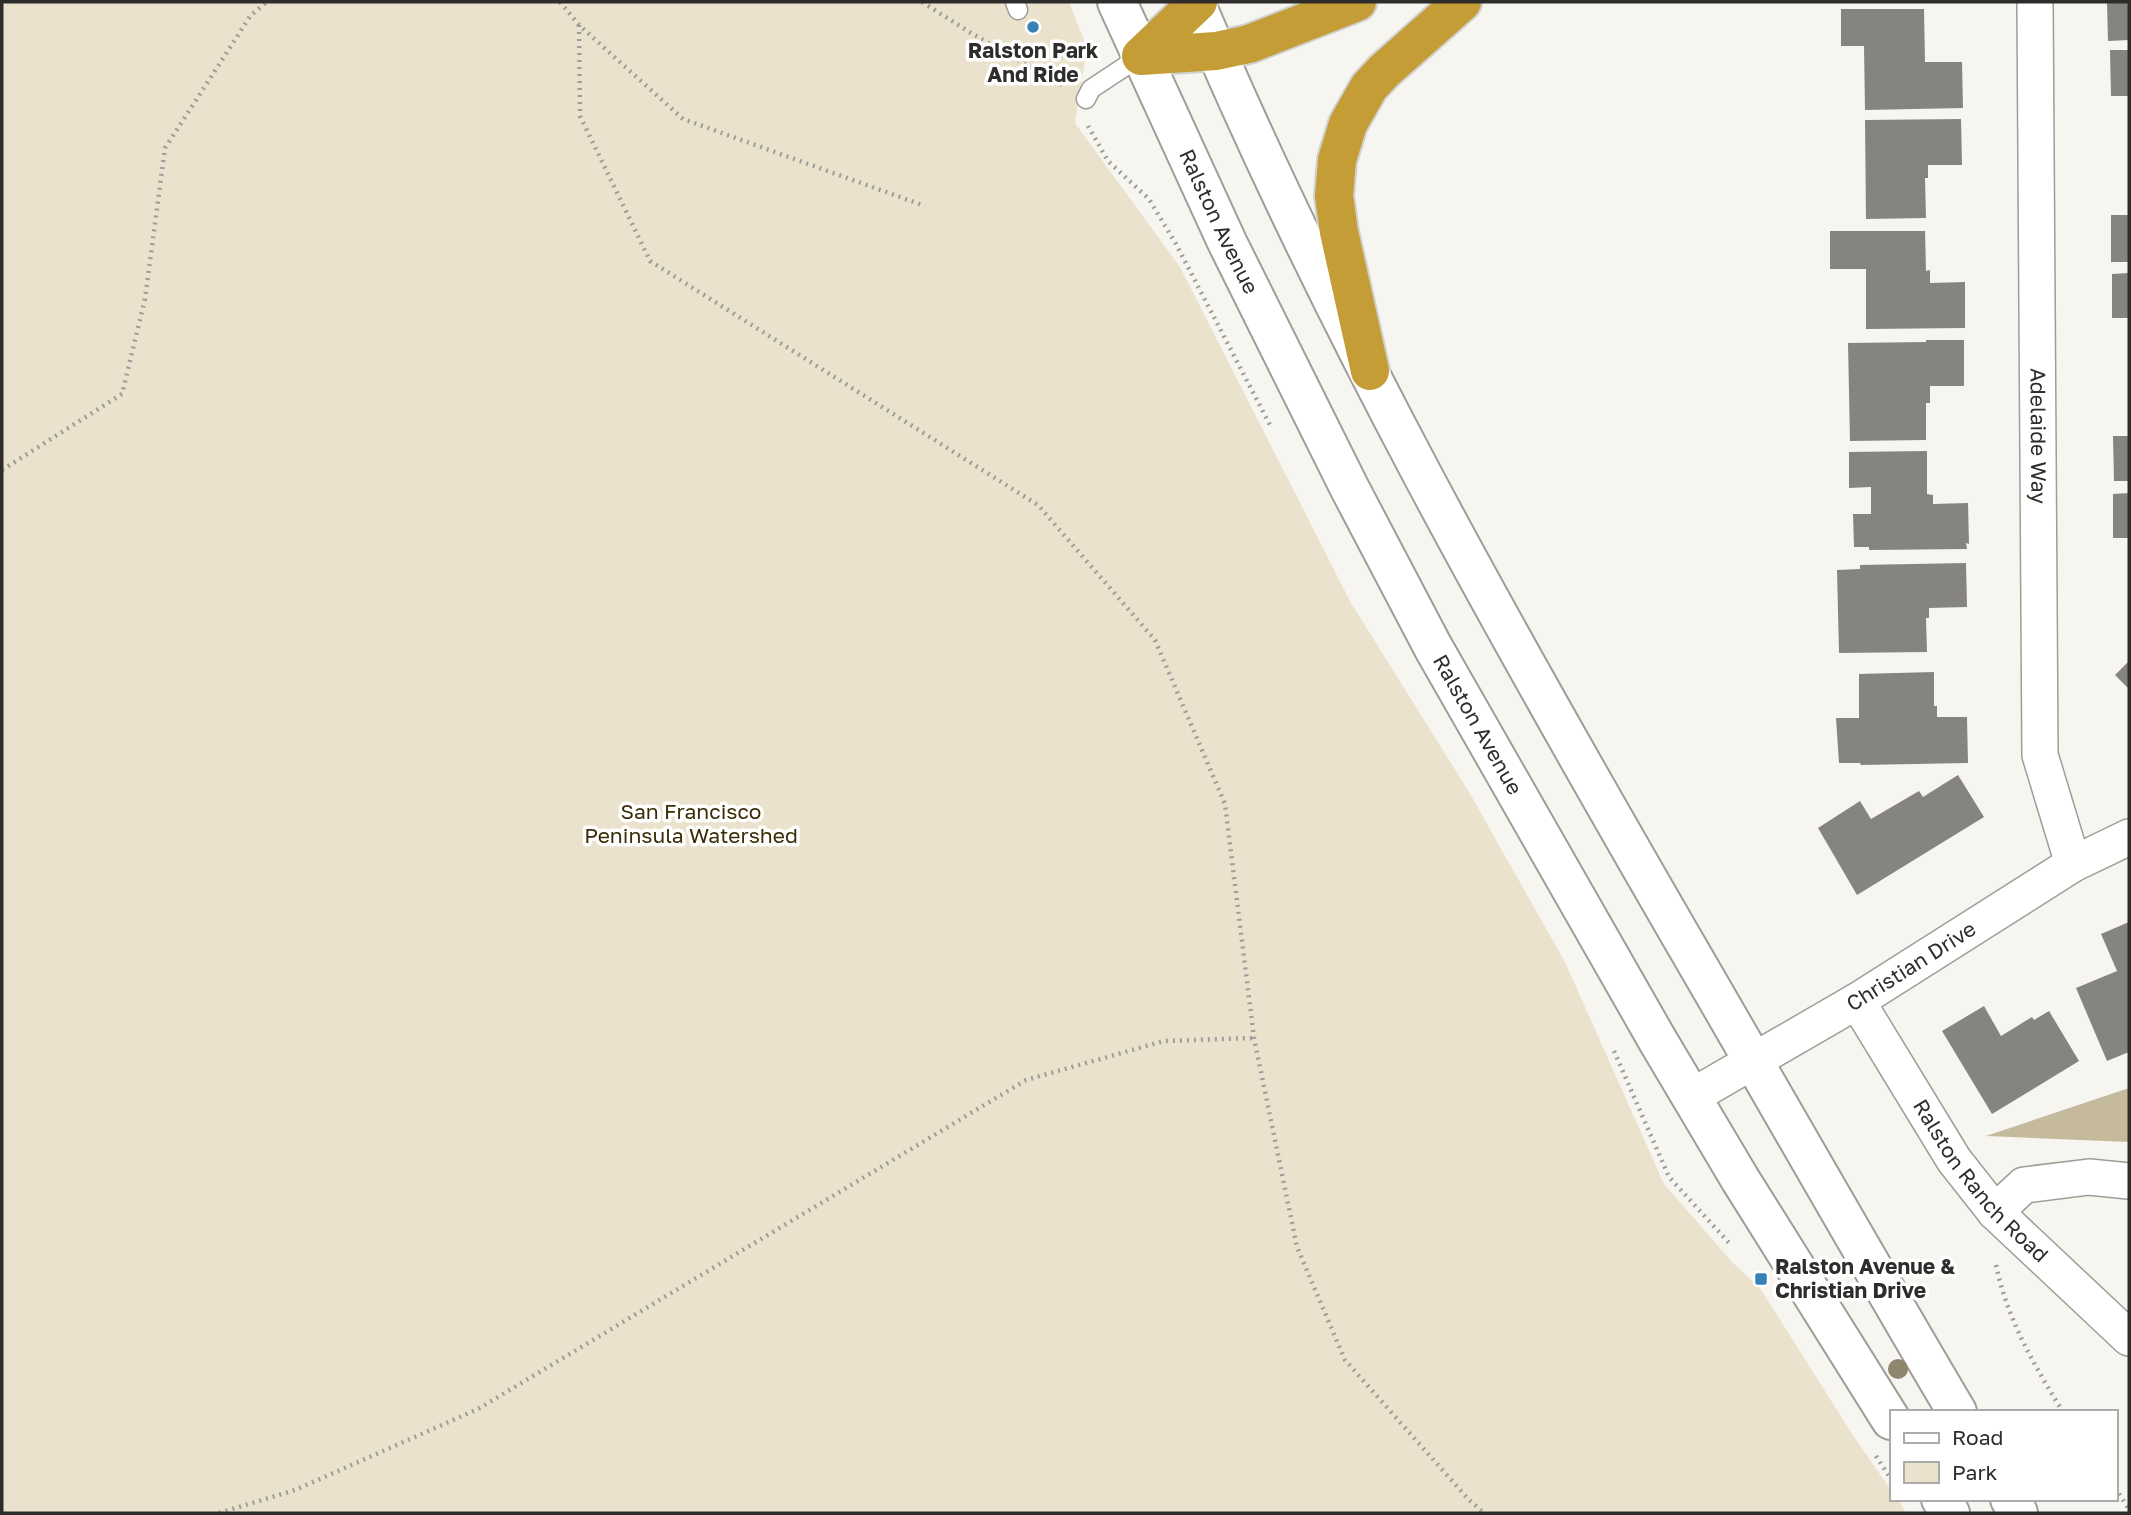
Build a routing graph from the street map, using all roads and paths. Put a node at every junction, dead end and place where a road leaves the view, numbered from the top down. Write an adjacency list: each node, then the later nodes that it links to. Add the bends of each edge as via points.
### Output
1 (267, 2): 16 (path, via 251,15 165,148 145,299 122,394)
2 (560, 2): 9 (path)
3 (922, 2): 12 (path)
4 (1117, 2): 11 (main road, Ralston Avenue)
5 (1196, 2): 10 (main road); 11 (highway)
6 (1357, 2): 10 (highway, via 1263,40)
7 (1462, 2): 15 (highway, via 1369,87 1348,124 1337,160 1334,196 1339,232)
8 (2035, 2): 18 (street, Adelaide Way, via 2040,755)
9 (579, 25): 14 (path, via 683,119); 20 (path, via 580,116 650,261 1038,505 1155,640 1225,804)
10 (1216, 51): 11 (highway); 15 (main road)
11 (1141, 56): 12 (lane, via 1091,89); 22 (main road, Ralston Avenue, via 1227,242 1391,568)
12 (1086, 99): 13 (path, via 1089,129 1108,160)
13 (1149, 199)
14 (925, 206)
15 (1370, 372): 21 (main road, via 1543,697)
16 (2, 470)
17 (2129, 837): 18 (street, Christian Drive)
18 (2073, 864): 19 (street, Christian Drive)
19 (1857, 1001): 21 (street, Christian Drive); 24 (street, Ralston Ranch Road, via 1954,1160)
20 (1255, 1038): 32 (path, via 1164,1041 1026,1080 478,1409 295,1490); 33 (path, via 1297,1247 1345,1360)
21 (1753, 1062): 22 (street, Christian Drive); 27 (main road)
22 (1691, 1097): 29 (main road, Ralston Avenue)
23 (2129, 1181): 24 (street, via 2089,1177 2024,1185)
24 (1995, 1212): 26 (street, Ralston Ranch Road)
25 (1994, 1256): 28 (path, via 2002,1294 2022,1341)
26 (2129, 1338)
27 (1956, 1410)
28 (2062, 1410)
29 (1890, 1418)
30 (2117, 1491): 31 (path)
31 (2129, 1509)
32 (219, 1513)
33 (1484, 1513)

